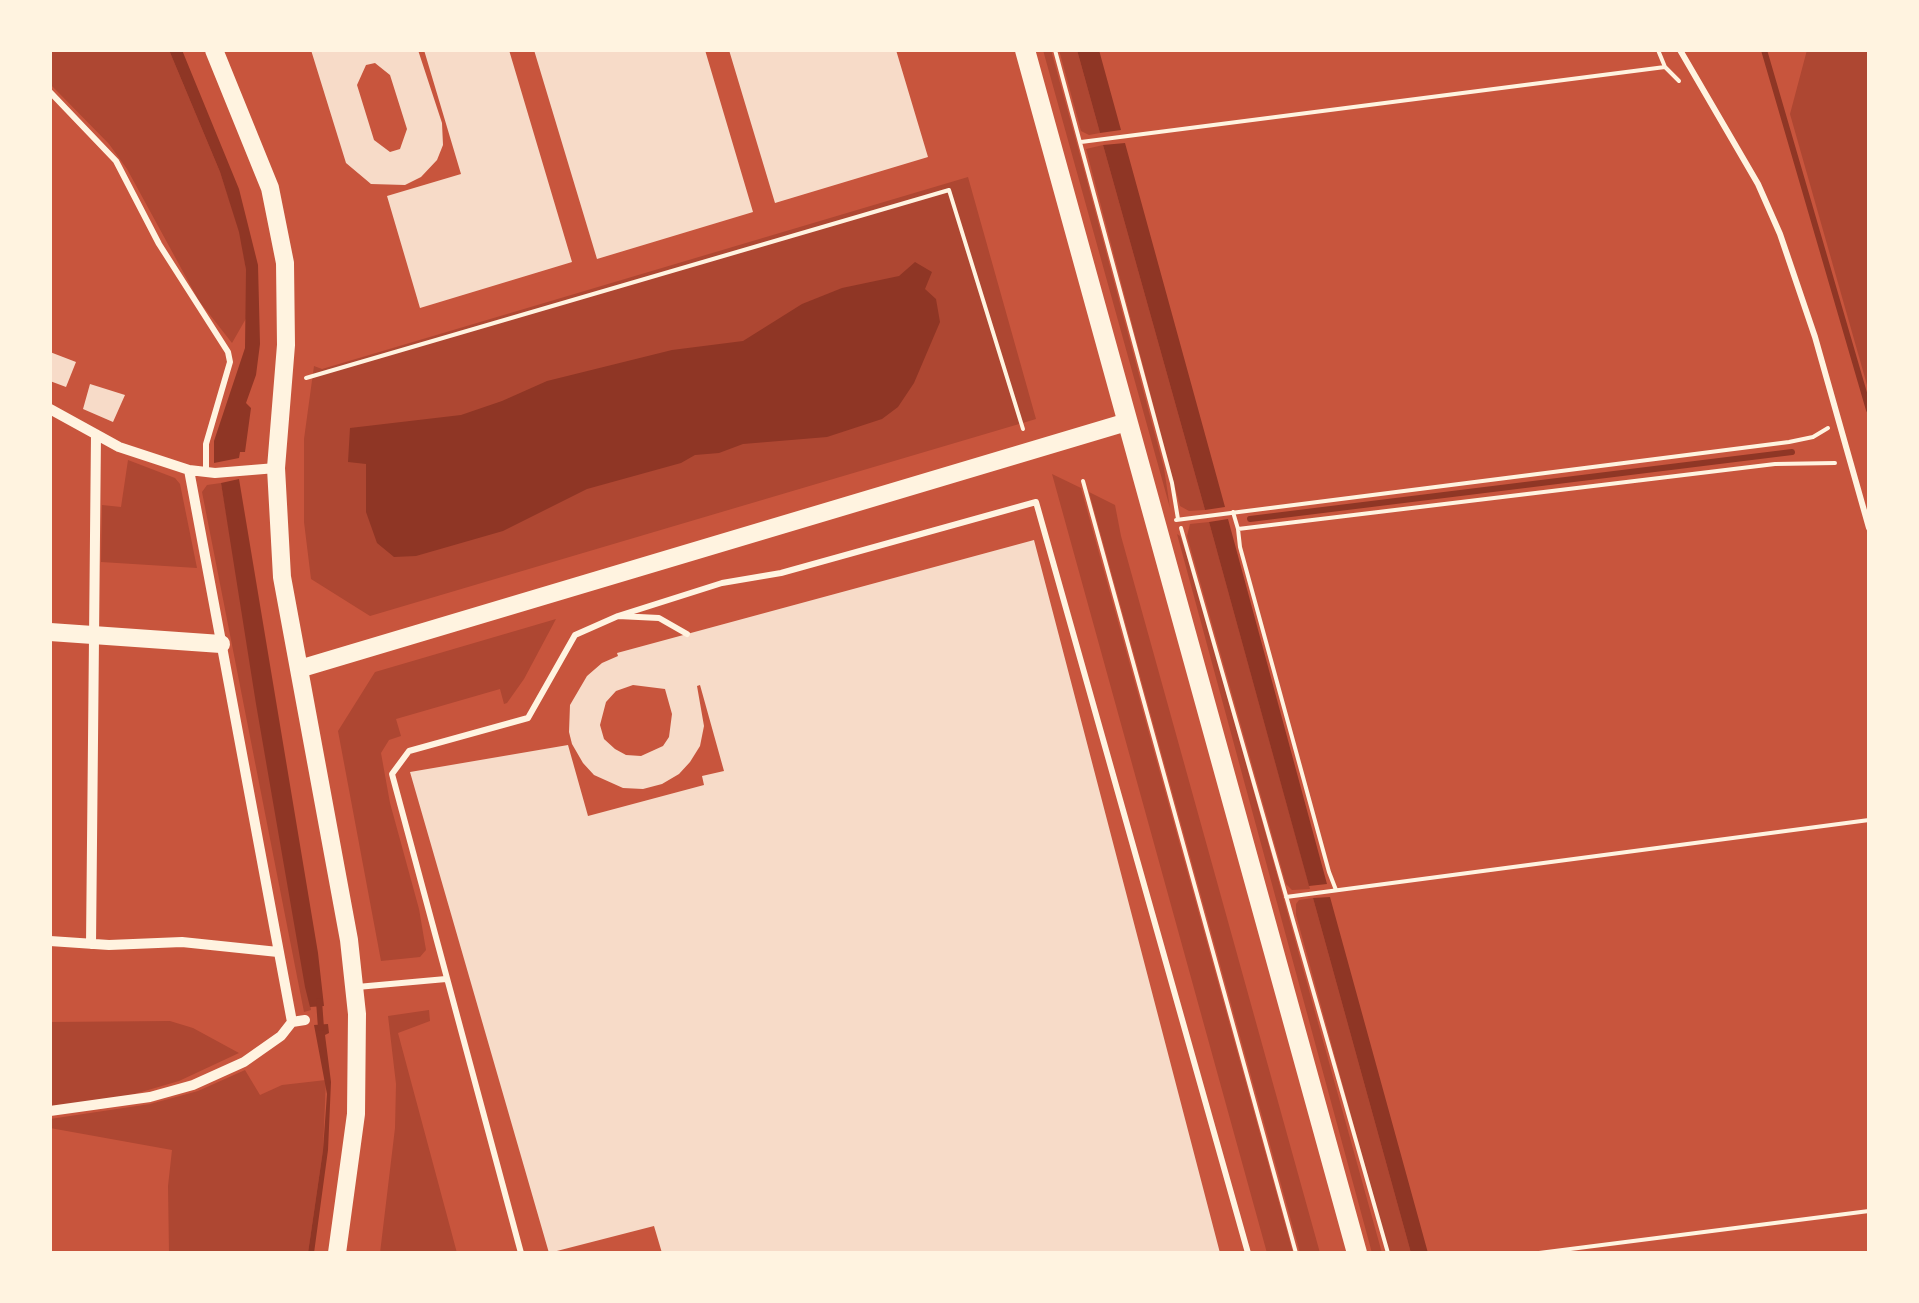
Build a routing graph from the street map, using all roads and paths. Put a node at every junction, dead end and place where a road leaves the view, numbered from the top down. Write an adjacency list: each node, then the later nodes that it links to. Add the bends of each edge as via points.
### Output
1 (214, 50): 15 (street, via 270,188 285,262 288,317)
2 (1026, 50): 10 (main road)
3 (1055, 50): 7 (path)
4 (1680, 50): 11 (lane, via 1780,234)
5 (1664, 67): 7 (path)
6 (50, 92): 17 (lane, via 116,161 228,352 206,444)
7 (1080, 142): 20 (path)
8 (306, 378): 12 (path, via 949,190)
9 (50, 409): 13 (street)
10 (1127, 422): 21 (main road); 29 (street)
11 (1838, 422): 14 (lane); 19 (path, via 1789,442)
12 (1023, 429)
13 (96, 434): 16 (street); 27 (street)
14 (1850, 462): 22 (lane); 23 (path, via 1775,464)
15 (276, 468): 17 (street); 29 (street, via 282,577)
16 (188, 470): 17 (street); 28 (street)
17 (210, 473)
18 (1082, 482): 45 (path)
19 (1230, 513): 20 (path); 23 (path)
20 (1178, 519): 21 (path); 32 (path)
21 (1156, 523): 46 (main road)
22 (1869, 528)
23 (1238, 529): 31 (path)
24 (618, 616): 26 (lane, via 659,618); 36 (lane, via 575,635 528,718 408,752 392,774); 44 (lane, via 1036,502)
25 (50, 632): 27 (street)
26 (687, 634)
27 (94, 636): 28 (street); 34 (street)
28 (221, 644): 35 (street)
29 (299, 669): 37 (street)
30 (1869, 820): 31 (path)
31 (1334, 890): 32 (path)
32 (1286, 896): 47 (path)
33 (50, 941): 34 (street)
34 (92, 944): 35 (street, via 182,942)
35 (278, 952): 39 (street)
36 (446, 979): 37 (lane); 43 (lane)
37 (354, 987): 42 (street, via 356,1114)
38 (306, 1020): 39 (street)
39 (292, 1022): 40 (street, via 244,1062 193,1085)
40 (50, 1111)
41 (1869, 1211): 48 (path)
42 (337, 1253)
43 (521, 1253)
44 (1248, 1253)
45 (1296, 1253)
46 (1357, 1253)
47 (1388, 1253)
48 (1539, 1253)

